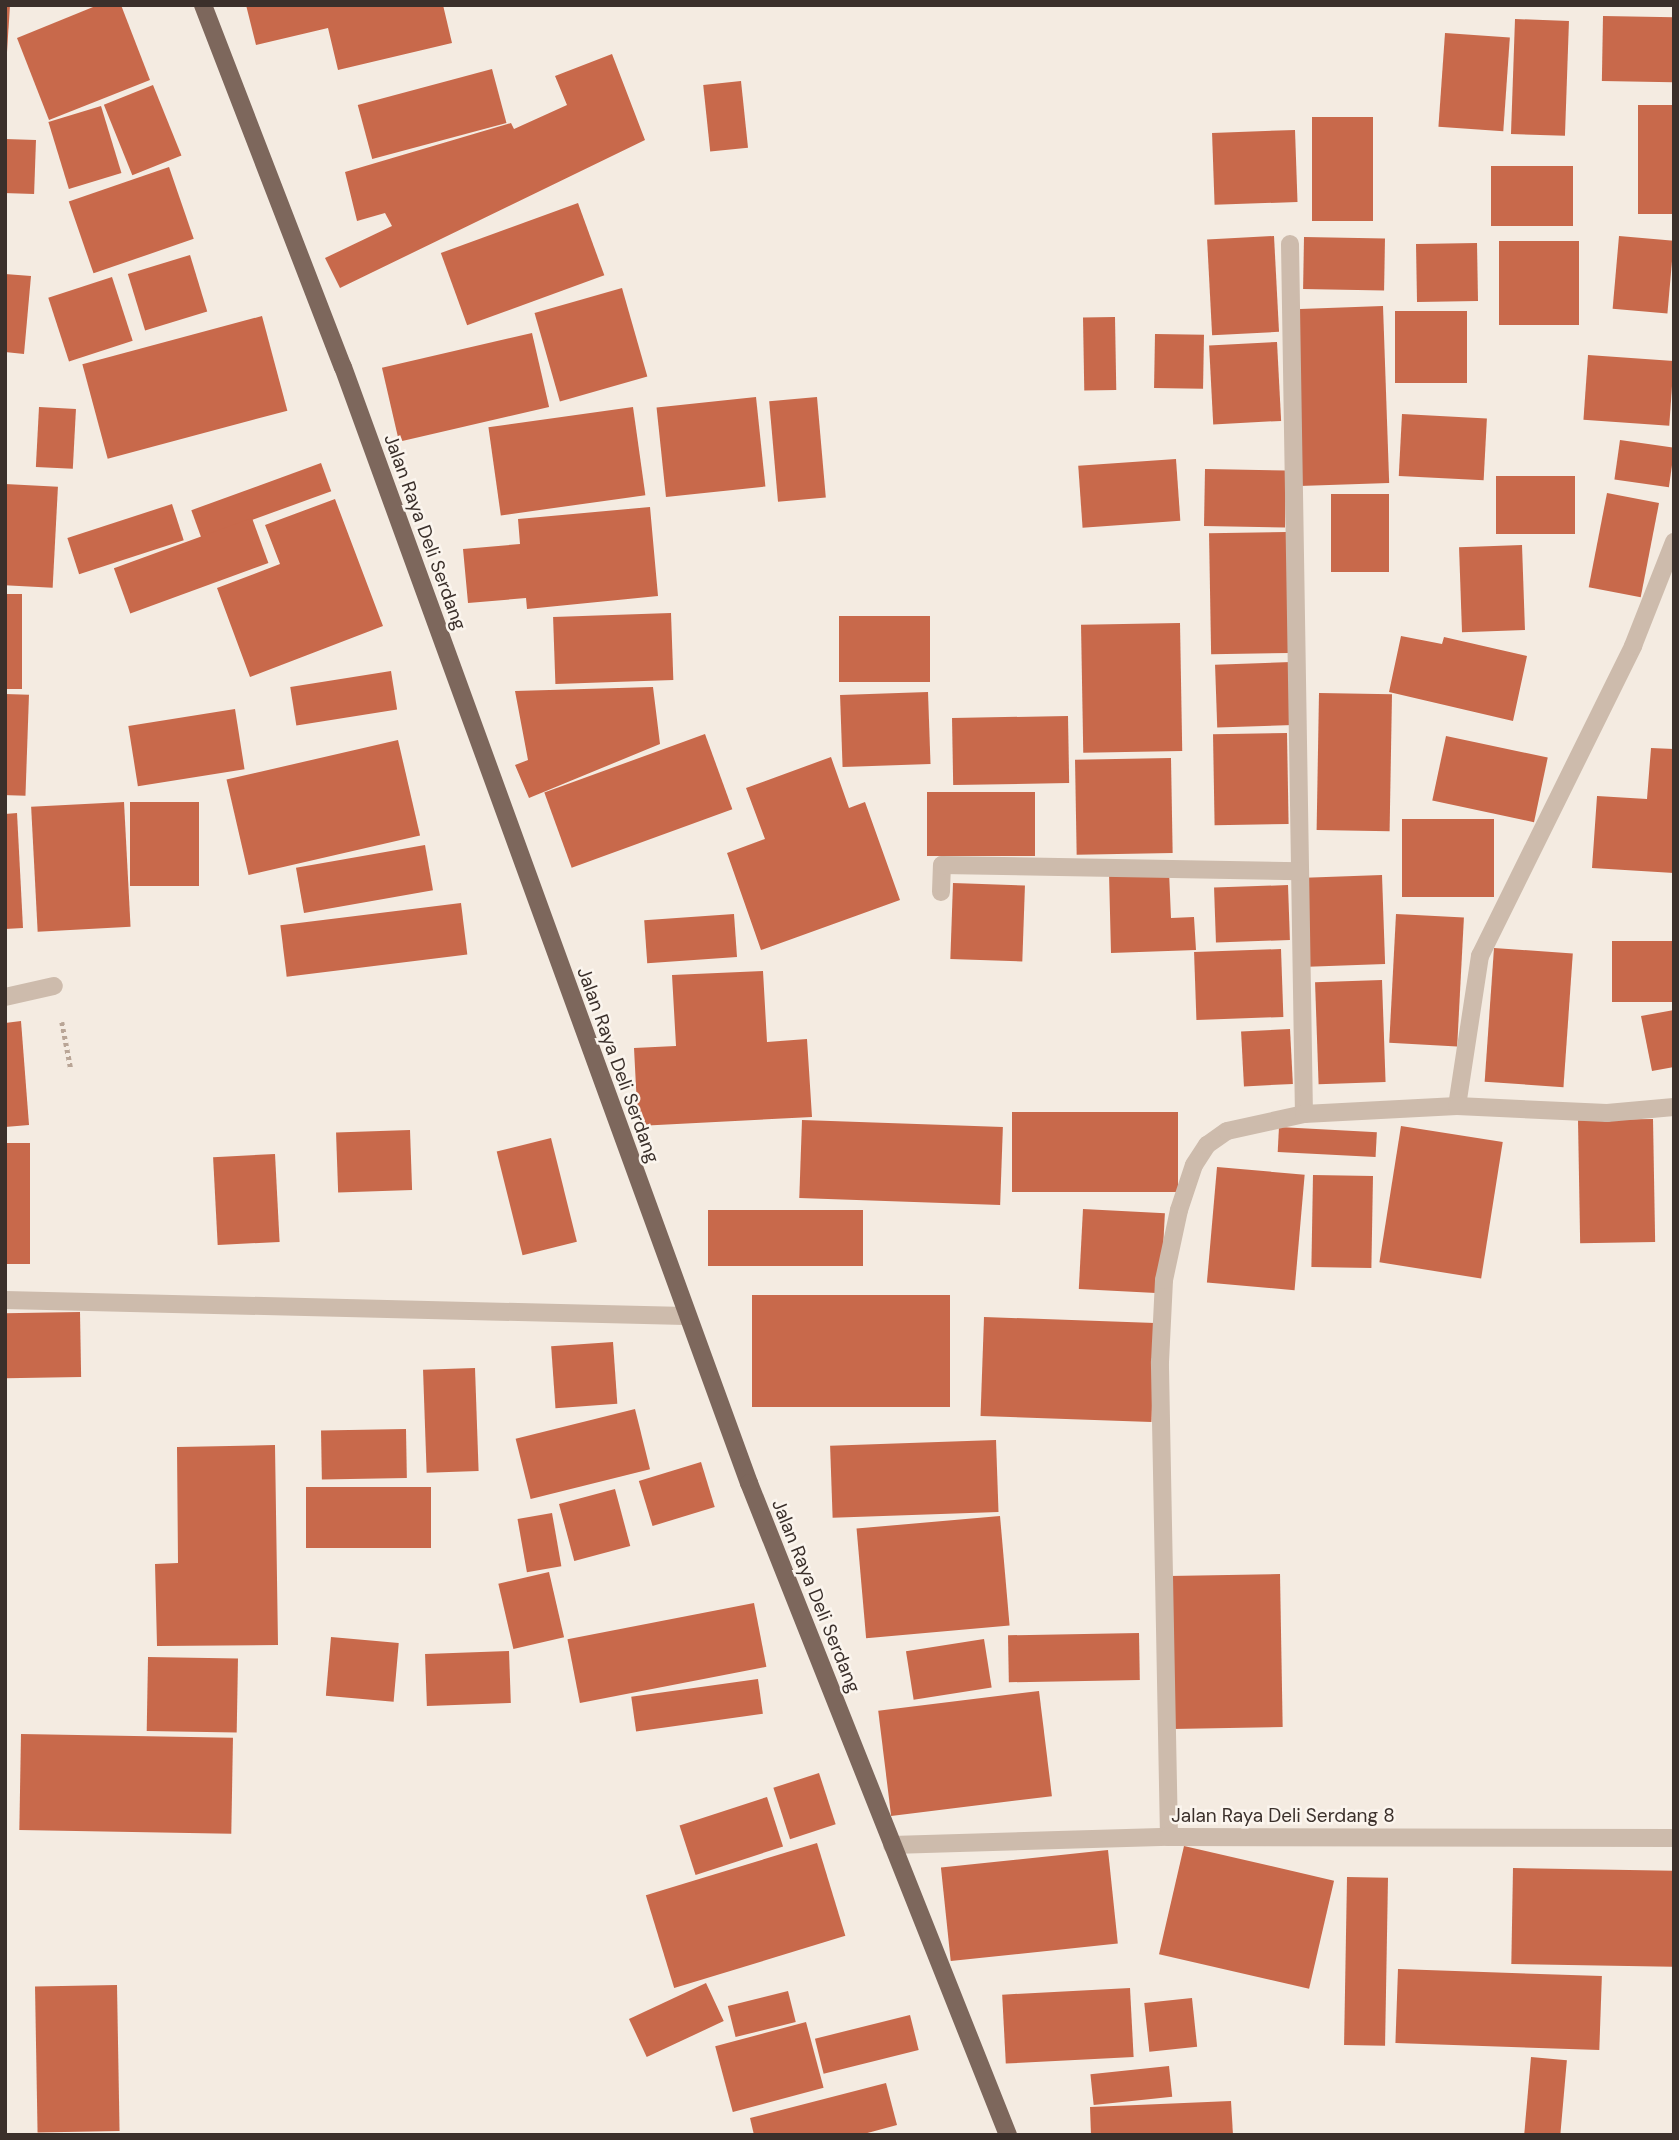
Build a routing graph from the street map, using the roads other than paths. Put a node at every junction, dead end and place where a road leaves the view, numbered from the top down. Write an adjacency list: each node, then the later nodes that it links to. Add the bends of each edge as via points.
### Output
1 (203, 5): 12 (main road, Jalan Raya Deli Serdang, via 343,367)
2 (1290, 244): 4 (street)
3 (1674, 542): 8 (street, via 1633,646 1480,956)
4 (1300, 871): 5 (street, via 942,865); 10 (street)
5 (941, 892)
6 (54, 986): 7 (street)
7 (5, 997)
8 (1457, 1106): 9 (street, via 1607,1113); 10 (street)
9 (1674, 1107)
10 (1304, 1114): 13 (street, via 1227,1131 1207,1145 1194,1165 1179,1210 1164,1280 1160,1362)
11 (5, 1300): 12 (street)
12 (686, 1316): 15 (main road, Jalan Raya Deli Serdang)
13 (1169, 1837): 14 (street, Jalan Raya Deli Serdang 8); 15 (street, Jalan Raya Deli Serdang 8)
14 (1674, 1838)
15 (892, 1845): 16 (main road, Jalan Raya Deli Serdang)
16 (1008, 2135)

